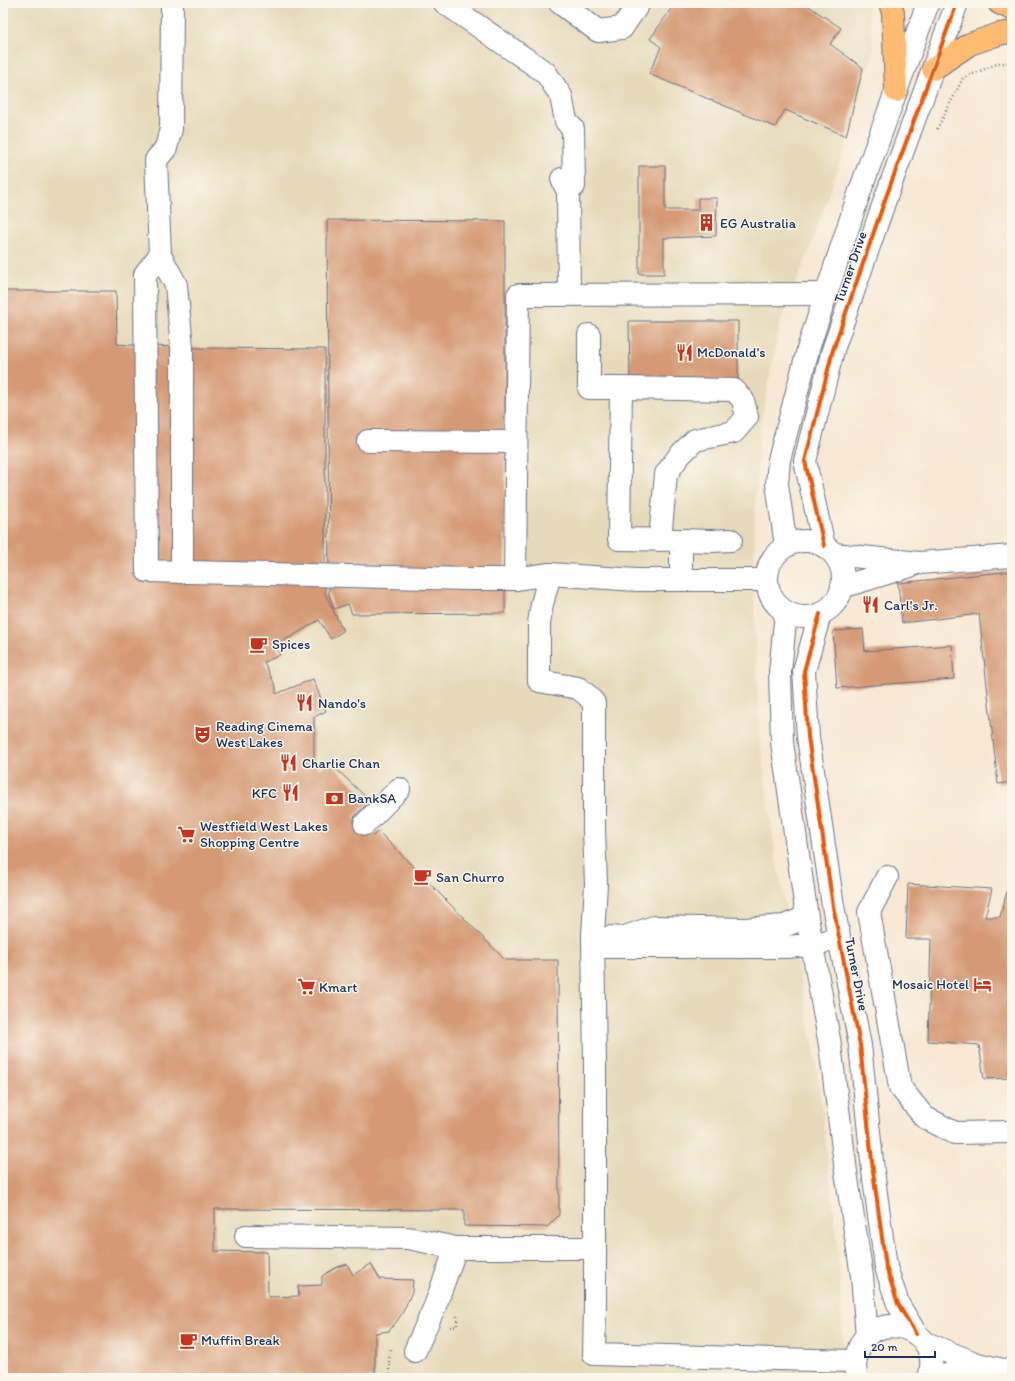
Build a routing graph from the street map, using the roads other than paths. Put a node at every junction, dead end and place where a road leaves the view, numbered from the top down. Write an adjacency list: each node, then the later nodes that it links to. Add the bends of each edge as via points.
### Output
1 (172, 3): 13 (street, via 171,129 166,148 156,160)
2 (445, 3): 14 (street, via 546,73 561,96 566,121 559,131 559,171 568,192)
3 (560, 3): 4 (street, via 598,31 622,28)
4 (639, 3)
5 (890, 3): 12 (main road, via 894,13)
6 (928, 3): 12 (street, Turner Drive)
7 (957, 3): 11 (street, Turner Drive)
8 (998, 3): 9 (main road)
9 (1012, 9)
10 (1012, 32): 11 (main road, via 970,44)
11 (933, 69): 23 (street, Turner Drive, via 833,350 805,461)
12 (896, 91): 15 (street, Turner Drive)
13 (160, 256): 27 (street, via 176,285 182,347); 27 (street, via 145,274 147,571)
14 (569, 294): 15 (street); 19 (street, via 518,295)
15 (826, 294): 22 (street, Turner Drive, via 809,346 779,460 777,484)
16 (589, 335): 17 (street, via 589,388)
17 (621, 388): 20 (street, via 619,540); 20 (street, via 734,390 743,400 747,417 734,432 695,440 666,474)
18 (368, 441): 19 (street)
19 (516, 442): 31 (street)
20 (670, 540): 21 (street); 26 (street)
21 (731, 540)
22 (786, 546): 23 (street, via 798,541 812,541); 28 (street, via 776,554)
23 (829, 550): 25 (street); 32 (street, via 840,564)
24 (1012, 556): 25 (street)
25 (919, 563): 32 (street)
26 (682, 567): 28 (street); 30 (street, via 594,570)
27 (182, 572): 31 (street)
28 (768, 573): 30 (street, via 636,580); 33 (street, via 769,592)
29 (550, 574): 30 (street); 31 (street); 41 (street, via 539,623 540,681 578,688 594,703 596,884)
30 (580, 577)
31 (515, 580)
32 (842, 587): 34 (street, via 838,598)
33 (786, 612): 34 (street, via 797,616); 40 (street, via 780,672 782,742)
34 (820, 614): 39 (street, Turner Drive, via 804,671 808,737)
35 (399, 789): 36 (street)
36 (365, 824)
37 (887, 877): 38 (street)
38 (869, 912): 39 (street); 42 (street, via 900,1087 924,1117 954,1133)
39 (837, 928): 40 (street); 47 (street, Turner Drive, via 860,1046 886,1267 898,1304)
40 (810, 931): 41 (street, via 766,938 728,939); 41 (street, via 785,947 597,947); 46 (street, via 830,1045 862,1276)
41 (593, 936): 45 (street)
42 (1012, 1132)
43 (246, 1236): 44 (street, via 408,1238)
44 (456, 1248): 45 (street); 48 (street)
45 (595, 1248): 50 (street, via 594,1354)
46 (867, 1336): 47 (street, via 878,1329 891,1326 905,1328); 50 (street, via 859,1345)
47 (921, 1339): 49 (street); 52 (street, Turner Drive, via 931,1356 932,1369)
48 (415, 1351)
49 (977, 1364): 51 (street); 53 (street)
50 (856, 1370)
51 (1012, 1372)
52 (929, 1378)
53 (938, 1378)

